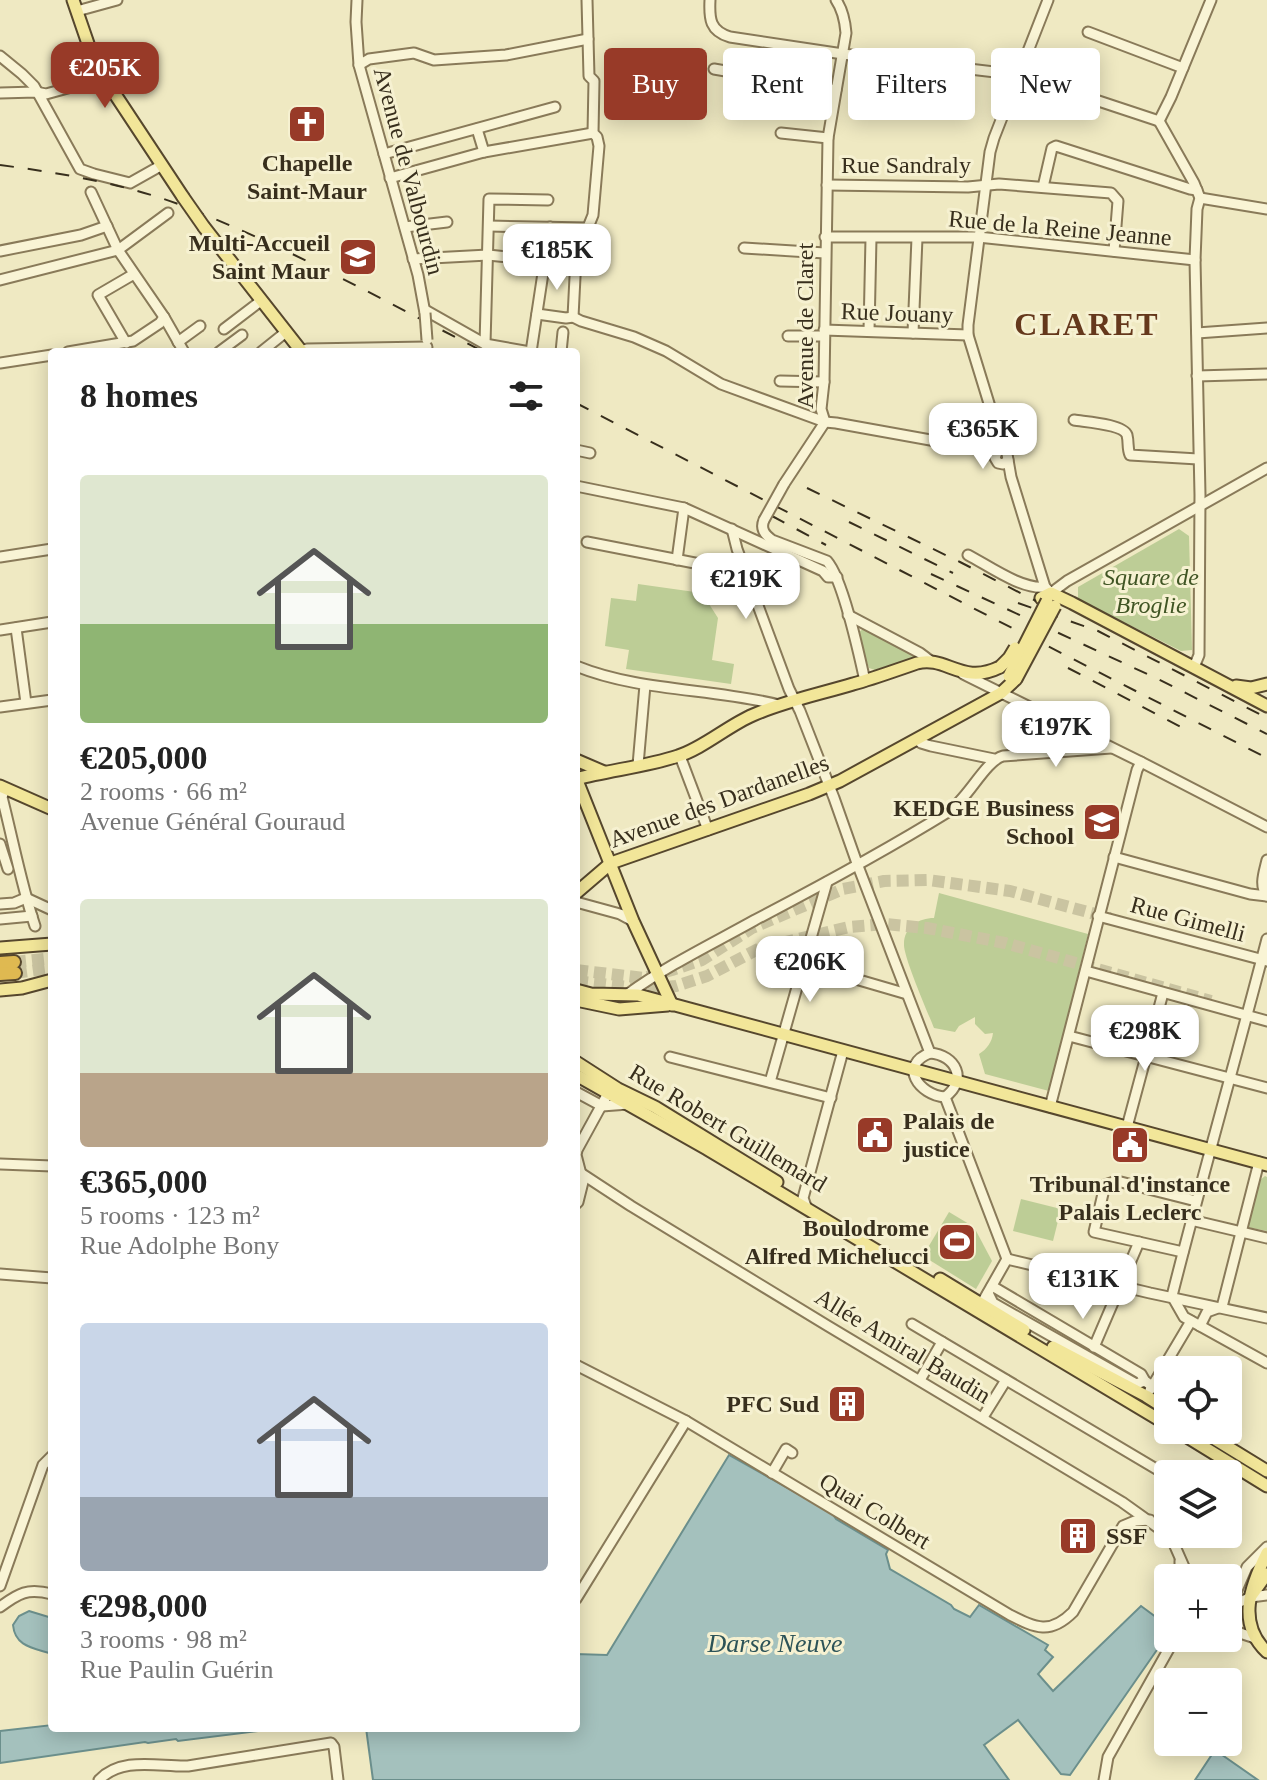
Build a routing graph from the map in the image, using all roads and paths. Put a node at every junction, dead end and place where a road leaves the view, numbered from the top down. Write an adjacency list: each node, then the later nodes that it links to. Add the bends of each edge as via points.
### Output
1 (117, 0): 8 (street)
2 (357, 0): 14 (street, Avenue de Valbourdin)
3 (587, 0): 10 (street)
4 (710, 0): 12 (street, via 709,15 721,34)
5 (1048, 0): 11 (street)
6 (1211, 0): 15 (street)
7 (840, 1): 12 (street, Avenue de Claret, via 846,33)
8 (75, 6): 18 (main road)
9 (1088, 32): 15 (street)
10 (588, 39): 14 (street, via 506,55 434,60 414,53); 27 (street)
11 (1030, 48)
12 (843, 54): 17 (street); 19 (street, Avenue de Claret)
13 (0, 56): 20 (street)
14 (359, 65): 31 (street, Avenue de Valbourdin)
15 (1183, 68): 25 (street)
16 (714, 69): 19 (street)
17 (991, 72)
18 (103, 77): 20 (street, via 46,94); 32 (main road)
19 (836, 90): 29 (street, Avenue de Claret)
20 (36, 92): 21 (street); 32 (street, via 80,169 130,183)
21 (0, 93)
22 (1100, 101): 25 (street)
23 (555, 107): 26 (street)
24 (1001, 120): 34 (street)
25 (1159, 121): 38 (street)
26 (477, 129): 30 (street); 31 (street)
27 (593, 133): 30 (street); 47 (street, via 599,146)
28 (781, 133): 29 (street)
29 (828, 138): 35 (street, Avenue de Claret)
30 (484, 152): 33 (street)
31 (384, 154): 33 (street, Avenue de Valbourdin)
32 (162, 165): 63 (main road, bridge)
33 (390, 178): 45 (street, Avenue de Valbourdin)
34 (986, 184): 35 (street, Rue Sandraly); 36 (street, Rue Sandraly); 49 (street)
35 (827, 185): 48 (street, Avenue de Claret)
36 (1043, 187): 38 (street, via 1056,146); 55 (street, Rue Sandraly, via 1111,193 1118,201)
37 (91, 192): 43 (street)
38 (1199, 194): 40 (street); 59 (street)
39 (548, 200): 44 (street, via 489,199)
40 (1267, 209)
41 (168, 213): 53 (street)
42 (447, 222): 45 (street)
43 (107, 226): 53 (street); 54 (street)
44 (489, 226): 46 (street); 57 (street)
45 (405, 227): 58 (street, Avenue de Valbourdin)
46 (550, 227): 47 (street); 60 (street)
47 (588, 228): 67 (street, via 576,257)
48 (825, 237): 50 (street, Rue de la Reine Jeanne); 56 (street, Avenue de Claret)
49 (978, 237): 51 (street, Rue de la Reine Jeanne); 55 (street, Rue de la Reine Jeanne); 78 (street)
50 (871, 238): 51 (street, Rue de la Reine Jeanne); 71 (street)
51 (917, 238): 75 (street)
52 (744, 248): 56 (street)
53 (118, 250): 61 (street); 62 (street)
54 (0, 251)
55 (1114, 251): 59 (street, Rue de la Reine Jeanne)
56 (825, 253): 74 (street, Avenue de Claret)
57 (488, 255): 58 (street); 60 (street); 82 (street)
58 (413, 259): 64 (street, Avenue de Valbourdin)
59 (1195, 260): 76 (street)
60 (546, 261): 65 (street)
61 (134, 274): 66 (street); 81 (street, via 98,295)
62 (0, 280)
63 (262, 300): 70 (street); 72 (main road)
64 (425, 311): 82 (street); 83 (street, Avenue de Valbourdin, bridge)
65 (537, 314): 67 (street); 90 (street)
66 (164, 317): 80 (street); 81 (street)
67 (573, 317): 99 (street, via 634,337 721,384)
68 (200, 326): 80 (street)
69 (1267, 328): 76 (street)
70 (224, 329)
71 (869, 331): 74 (street, Rue Jouany); 75 (street, Rue Jouany)
72 (286, 332): 87 (street); 88 (main road)
73 (563, 332): 91 (street)
74 (824, 333): 79 (street, Rue Jouany); 97 (street, Avenue de Claret)
75 (913, 333): 78 (street, Rue Jouany)
76 (1197, 333): 95 (street)
77 (242, 335): 86 (street)
78 (968, 335): 102 (street)
79 (788, 336)
80 (178, 342): 85 (street)
81 (126, 343): 84 (street)
82 (485, 344): 89 (street)
83 (427, 347)
84 (94, 348)
85 (182, 348)
86 (224, 348)
87 (266, 348)
88 (299, 348)
89 (508, 348)
90 (532, 348)
91 (561, 348)
92 (48, 356): 93 (street)
93 (0, 363)
94 (1267, 374): 95 (street)
95 (1197, 376): 103 (street)
96 (780, 381): 97 (street)
97 (824, 382): 99 (street, Avenue de Claret)
98 (1074, 420): 103 (street, via 1121,428 1130,455)
99 (825, 422): 102 (street); 115 (street, Avenue de Claret, bridge, via 762,528 772,540 827,561)
100 (580, 451): 101 (street)
101 (590, 453)
102 (1001, 457): 116 (street)
103 (1198, 459): 106 (street)
104 (1267, 468): 106 (street)
105 (580, 487): 107 (street)
106 (1200, 505): 116 (street); 122 (street, via 1199,655)
107 (684, 508): 108 (street); 113 (street)
108 (732, 529): 114 (street); 115 (street)
109 (587, 542): 113 (street)
110 (48, 550): 112 (street)
111 (968, 555): 116 (street)
112 (0, 557)
113 (677, 560): 114 (street)
114 (746, 573): 131 (street)
115 (837, 577): 117 (street)
116 (1048, 597): 122 (main road, via 1072,603); 125 (main road, bridge)
117 (848, 615): 121 (street); 126 (street)
118 (48, 623): 119 (street)
119 (16, 628): 120 (street); 132 (street)
120 (0, 630)
121 (932, 662): 124 (main road); 126 (main road)
122 (1194, 667): 129 (main road)
123 (580, 668): 128 (street)
124 (955, 670): 125 (street); 125 (main road, via 988,672)
125 (1006, 680): 136 (main road, Avenue des Dardanelles); 137 (street)
126 (865, 681): 131 (main road)
127 (1267, 684): 129 (main road)
128 (645, 685): 133 (street); 142 (street)
129 (1228, 685): 134 (main road)
130 (48, 700): 132 (street)
131 (795, 700): 133 (main road); 145 (street)
132 (26, 703): 135 (street)
133 (779, 705): 138 (main road)
134 (1267, 706)
135 (0, 707)
136 (917, 739): 139 (street); 145 (main road, Avenue des Dardanelles)
137 (1111, 748): 139 (street); 141 (street)
138 (680, 756): 142 (main road); 150 (street)
139 (994, 759): 155 (street, via 950,810)
140 (580, 762): 143 (main road)
141 (1141, 762): 149 (street); 152 (street)
142 (638, 765): 143 (main road)
143 (605, 772): 144 (main road)
144 (580, 778)
145 (829, 786): 150 (main road, Avenue des Dardanelles); 155 (street)
146 (2, 787): 148 (main road); 156 (street)
147 (580, 789): 154 (main road)
148 (48, 807)
149 (1267, 827)
150 (708, 830): 154 (main road, Avenue des Dardanelles)
151 (0, 844): 156 (street)
152 (1114, 857): 159 (street); 164 (street)
153 (1267, 860): 159 (street, via 1262,883)
154 (611, 863): 158 (main road, Avenue des Dardanelles); 166 (main road)
155 (858, 866): 157 (street); 181 (street)
156 (9, 869): 160 (street)
157 (827, 882): 172 (street); 174 (street)
158 (580, 890)
159 (1267, 896)
160 (26, 898): 162 (street); 163 (street); 165 (street, via 33,921)
161 (580, 903): 166 (street)
162 (0, 904)
163 (48, 908)
164 (1098, 916): 170 (street, Rue Gimelli); 173 (street)
165 (0, 919)
166 (633, 921): 174 (main road)
167 (1267, 939): 170 (street)
168 (48, 944): 169 (main road)
169 (0, 948)
170 (1264, 960): 184 (street)
171 (0, 963): 175 (highway, via 14,967)
172 (804, 964): 181 (street); 186 (street)
173 (1086, 971): 179 (street); 187 (street)
174 (657, 973): 180 (street); 183 (main road)
175 (0, 974)
176 (48, 981): 177 (main road)
177 (0, 990)
178 (580, 991): 180 (main road)
179 (1163, 993): 184 (street); 190 (street)
180 (628, 994): 183 (main road)
181 (907, 994): 189 (street)
182 (580, 1001): 183 (main road, via 619,1009)
183 (672, 1005): 186 (main road)
184 (1248, 1015): 185 (street); 195 (street)
185 (1267, 1021)
186 (784, 1035): 188 (main road); 198 (street)
187 (1069, 1036): 190 (street); 206 (street)
188 (843, 1051): 193 (main road); 203 (street)
189 (930, 1053): 193 (street, via 920,1057); 197 (street, via 950,1061)
190 (1146, 1056): 195 (street); 207 (street)
191 (670, 1057): 198 (street)
192 (580, 1065): 196 (main road, Rue Robert Guillemard)
193 (914, 1070): 197 (main road); 202 (street, via 921,1087)
194 (580, 1077): 200 (main road, Rue Robert Guillemard)
195 (1230, 1078): 199 (street); 209 (street)
196 (604, 1080): 200 (street); 215 (main road, Rue Robert Guillemard)
197 (956, 1081): 202 (street); 206 (main road)
198 (770, 1082): 203 (street)
199 (1267, 1088)
200 (607, 1093): 204 (main road, Rue Robert Guillemard); 205 (street)
201 (580, 1094): 205 (street)
202 (945, 1097): 221 (street)
203 (831, 1098): 215 (street)
204 (629, 1104): 205 (street); 215 (main road, Rue Robert Guillemard)
205 (602, 1106): 208 (street)
206 (1050, 1107): 207 (main road)
207 (1127, 1127): 209 (main road)
208 (580, 1144)
209 (1210, 1149): 211 (main road); 214 (street)
210 (0, 1164): 212 (street)
211 (1263, 1164): 217 (street)
212 (48, 1166)
213 (580, 1173): 236 (street, Allée Amiral Baudin)
214 (1196, 1201): 216 (street); 219 (street, via 1117,1181 1105,1185 1094,1232)
215 (801, 1202): 226 (main road, Rue Robert Guillemard); 226 (main road, Rue Robert Guillemard, via 935,1285)
216 (1191, 1220): 217 (street); 220 (street)
217 (1241, 1232): 218 (street); 227 (street)
218 (1267, 1238)
219 (1139, 1242): 220 (street); 224 (street)
220 (1183, 1252): 225 (street)
221 (1007, 1259): 224 (street); 226 (street)
222 (0, 1274): 223 (street)
223 (48, 1278)
224 (1121, 1286): 225 (street); 232 (street)
225 (1172, 1296): 227 (street); 229 (street, via 1184,1317)
226 (985, 1298): 232 (street); 233 (main road, via 997,1323); 238 (main road, via 1079,1362)
227 (1222, 1307): 228 (street); 229 (street)
228 (1267, 1318)
229 (1196, 1323): 234 (street); 238 (street, via 1184,1332)
230 (912, 1324): 231 (street)
231 (942, 1342): 236 (street); 237 (street)
232 (1094, 1347): 238 (street, via 1141,1374)
233 (1056, 1357): 238 (street, via 1137,1396); 241 (main road)
234 (1267, 1363)
235 (580, 1367): 242 (street, Quai Colbert)
236 (920, 1380): 240 (street, Allée Amiral Baudin)
237 (1006, 1380): 240 (street); 247 (street)
238 (1148, 1388): 239 (main road)
239 (1154, 1395)
240 (983, 1417): 251 (street, Allée Amiral Baudin)
241 (1154, 1417)
242 (686, 1421): 249 (street, Quai Colbert); 263 (street)
243 (1199, 1444): 250 (main road)
244 (1223, 1444): 248 (main road)
245 (792, 1453): 249 (street, via 786,1449)
246 (48, 1460): 261 (street)
247 (1154, 1468)
248 (1267, 1471)
249 (772, 1473): 253 (street, Quai Colbert, via 1010,1615 1046,1627 1073,1612)
250 (1267, 1486)
251 (1122, 1502): 252 (street, Allée Amiral Baudin); 253 (street)
252 (1150, 1520): 253 (street); 256 (street, Allée Amiral Baudin)
253 (1123, 1526)
254 (1267, 1547): 260 (street)
255 (1267, 1553): 265 (main road)
256 (1180, 1557): 257 (street); 258 (street, Allée Amiral Baudin)
257 (1180, 1564)
258 (1183, 1564)
259 (1267, 1574): 265 (main road)
260 (1242, 1576)
261 (0, 1586)
262 (48, 1593): 267 (street, via 21,1592)
263 (580, 1593)
264 (1267, 1595): 265 (street)
265 (1251, 1597): 266 (street); 269 (main road, via 1248,1620)
266 (1242, 1602)
267 (0, 1607)
268 (1242, 1634): 269 (street)
269 (1255, 1638): 271 (main road)
270 (1167, 1652): 274 (street, via 1108,1757)
271 (1267, 1652)
272 (99, 1780): 273 (street, via 115,1768 188,1766 331,1743)
273 (338, 1780)
274 (1104, 1780)

